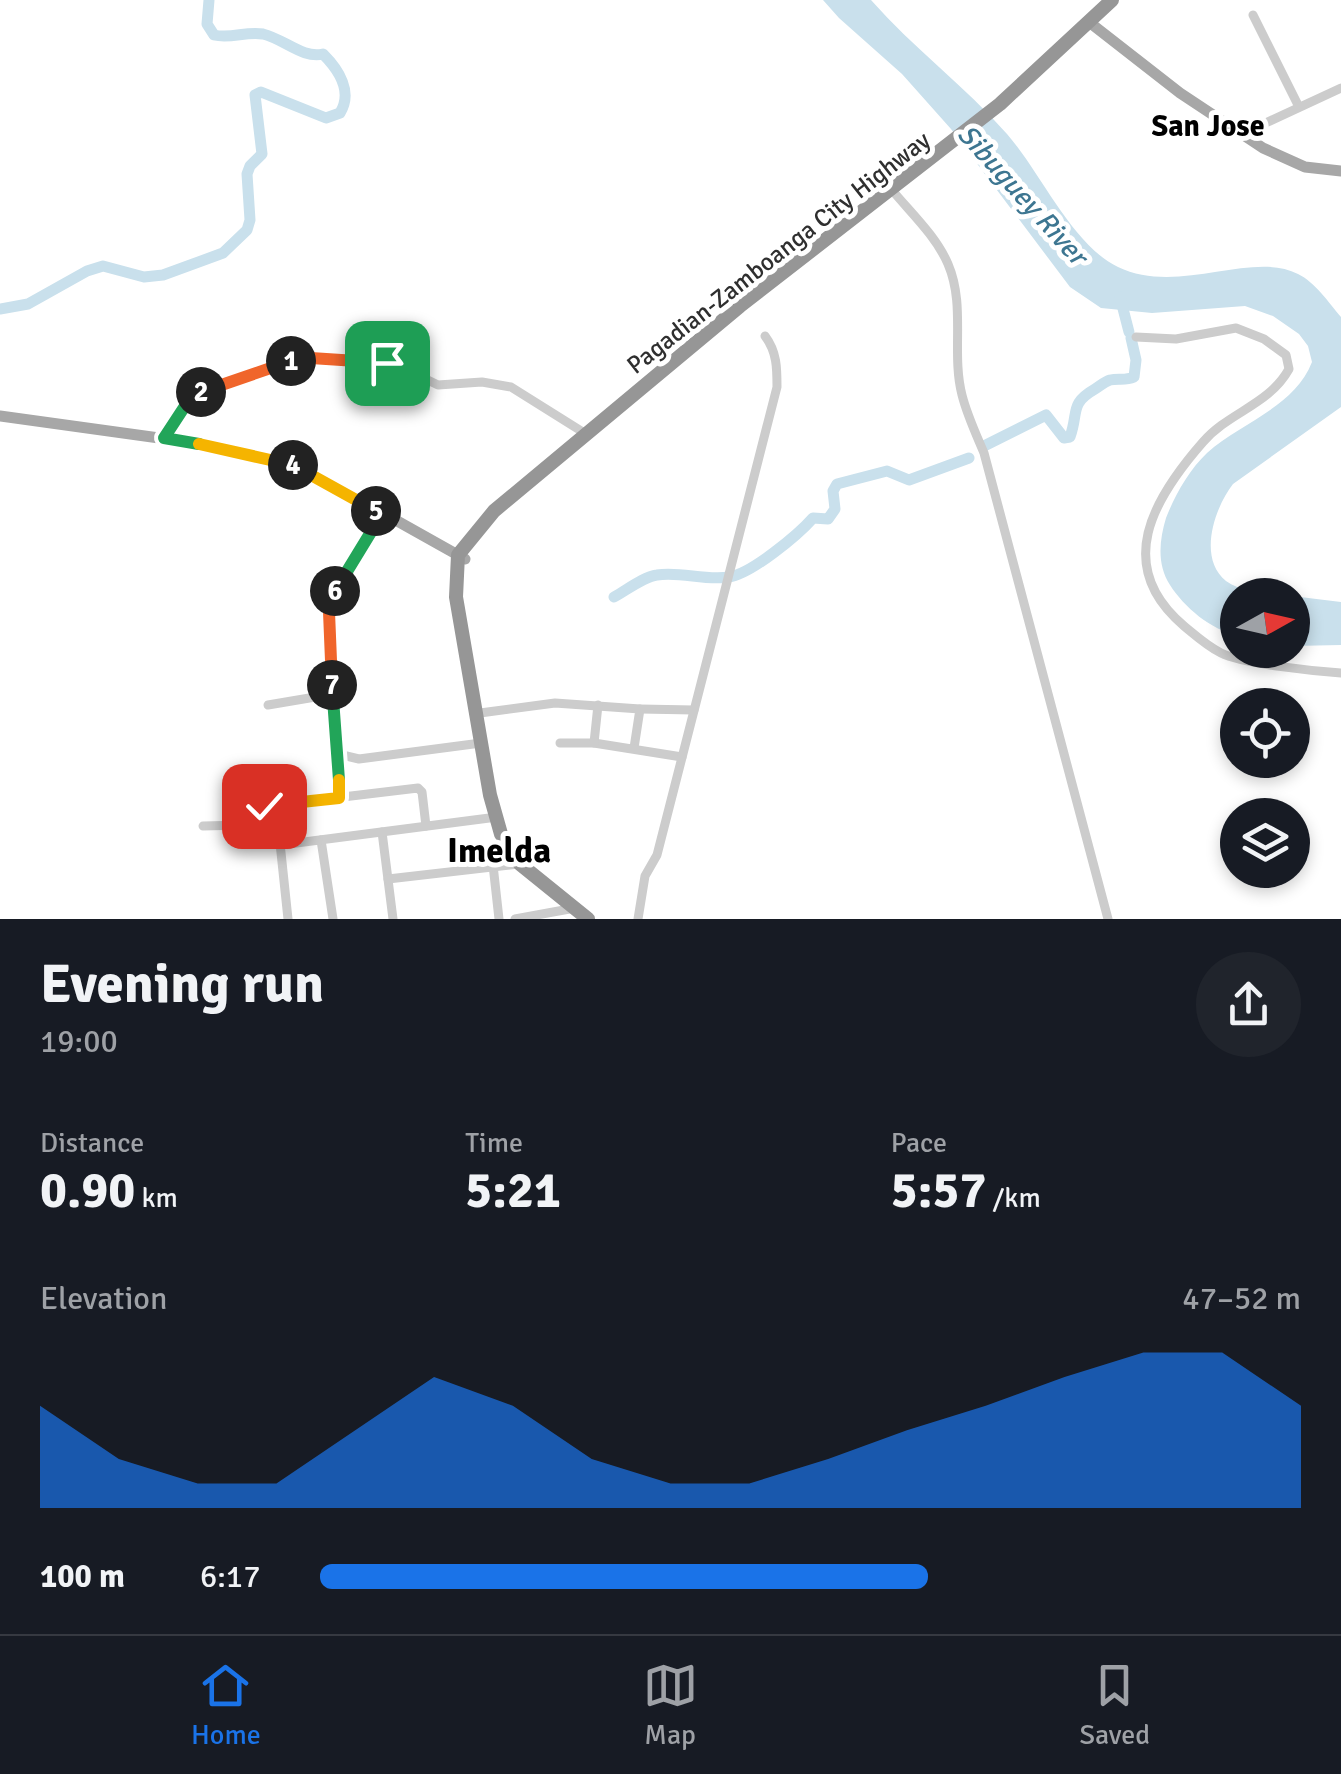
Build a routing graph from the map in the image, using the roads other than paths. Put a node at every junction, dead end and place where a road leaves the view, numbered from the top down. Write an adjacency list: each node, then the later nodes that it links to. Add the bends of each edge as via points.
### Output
1 (1112, 0): 3 (highway, Pagadian-Zamboanga City Highway)
2 (1254, 15): 5 (street)
3 (1090, 22): 6 (main road); 8 (highway, Pagadian-Zamboanga City Highway)
4 (1341, 88): 5 (street)
5 (1299, 107): 6 (street)
6 (1242, 134): 7 (main road, via 1297,165)
7 (1341, 171)
8 (892, 190): 12 (highway, Pagadian-Zamboanga City Highway); 50 (street, via 934,241 958,297 962,394 984,453)
9 (766, 336): 21 (street, via 777,387)
10 (1136, 338): 16 (street, via 1236,328 1286,356 1289,369 1280,386 1206,438 1168,486 1144,560 1150,586 1168,613 1222,654)
11 (0, 416): 13 (main road)
12 (586, 434): 13 (street, via 511,387 438,385 396,364 311,358 204,391); 15 (highway, Pagadian-Zamboanga City Highway, via 494,510)
13 (164, 438): 14 (main road, via 286,462)
14 (382, 514): 15 (main road); 17 (street, via 330,601)
15 (461, 557): 22 (highway, via 460,594); 25 (highway, via 456,597)
16 (1341, 673)
17 (333, 694): 18 (street); 27 (street)
18 (268, 705)
19 (598, 705): 20 (street); 22 (street); 24 (street)
20 (640, 709): 21 (street); 26 (street)
21 (694, 710): 28 (street)
22 (480, 713): 31 (highway)
23 (560, 743): 24 (street)
24 (594, 743): 26 (street)
25 (481, 744): 27 (street); 31 (highway)
26 (634, 748): 28 (street)
27 (339, 757): 29 (street)
28 (682, 757): 49 (street)
29 (339, 798): 30 (street); 33 (street, via 418,788)
30 (266, 805): 32 (street, via 253,805 244,826); 36 (street)
31 (499, 816): 33 (street); 37 (highway); 40 (highway, via 532,868)
32 (203, 826)
33 (426, 826): 34 (street)
34 (382, 832): 35 (street); 39 (street)
35 (322, 840): 36 (street); 43 (street)
36 (281, 845): 42 (street)
37 (520, 864): 38 (street); 40 (highway)
38 (493, 865): 39 (street); 45 (street)
39 (388, 879): 44 (street)
40 (576, 907): 41 (street); 47 (highway); 48 (highway)
41 (550, 916): 46 (street)
42 (288, 919)
43 (332, 919)
44 (393, 919)
45 (500, 919)
46 (514, 919)
47 (588, 919)
48 (599, 919)
49 (638, 919)
50 (1108, 919)

